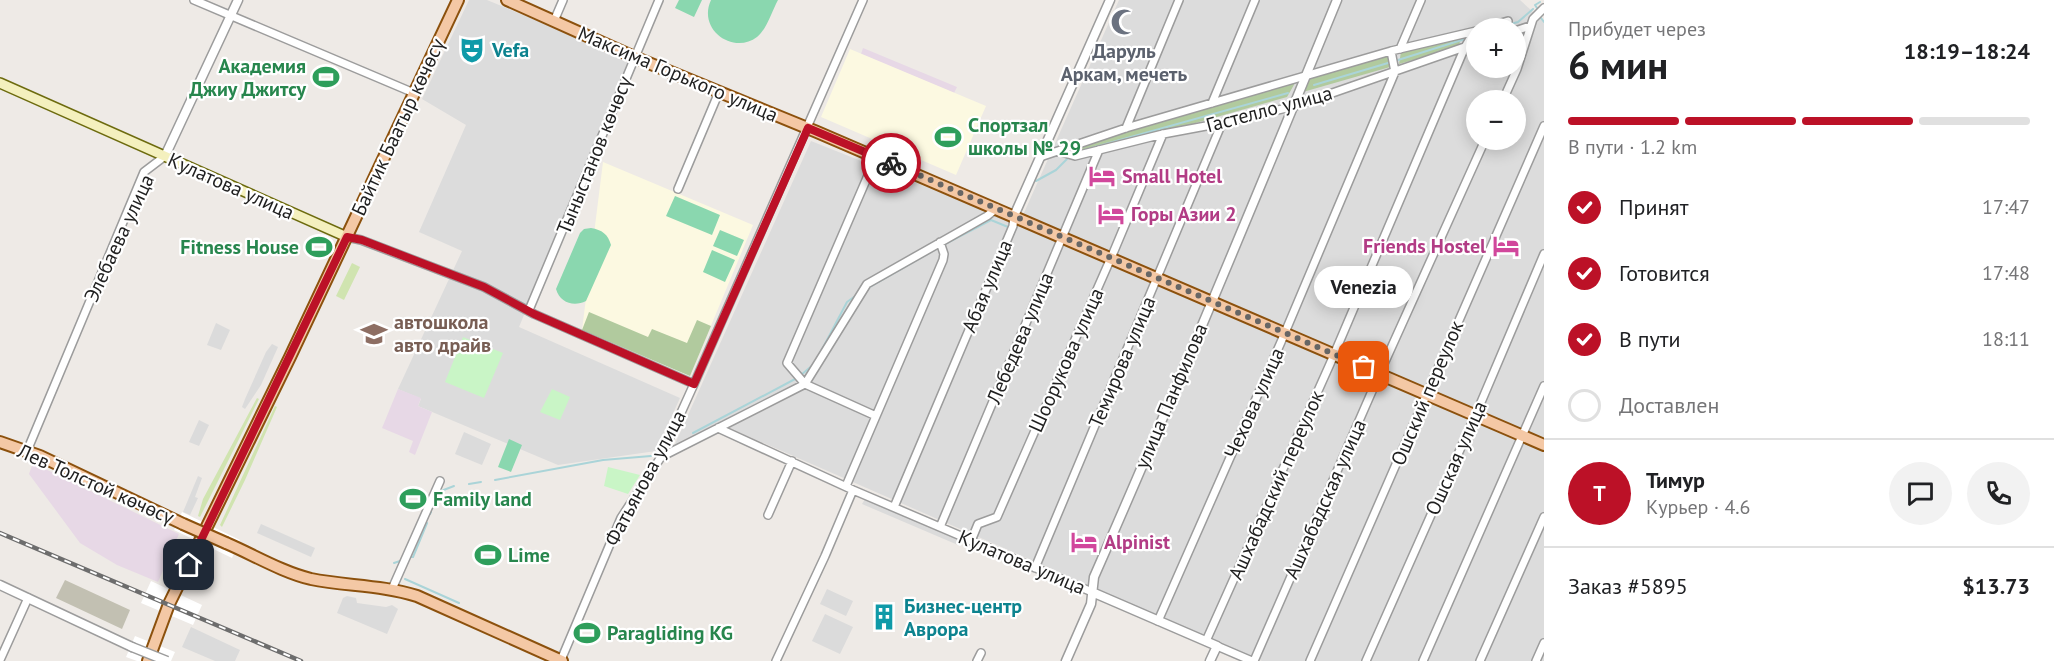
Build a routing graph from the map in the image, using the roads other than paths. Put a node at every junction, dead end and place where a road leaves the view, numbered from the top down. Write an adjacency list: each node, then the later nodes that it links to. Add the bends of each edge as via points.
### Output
1 (194, 0): 14 (street)
2 (238, 0): 14 (street, Элебаева улица)
3 (458, 0): 28 (main road, Байтик Баатыр көчөсү)
4 (507, 0): 15 (main road, Максима Горького улица)
5 (562, 0): 15 (street)
6 (659, 0): 22 (street, Тыныстанов көчөсү)
7 (863, 0): 33 (street, Фатьянова улица)
8 (1110, 0): 40 (street, Абая улица)
9 (1179, 0): 34 (street)
10 (1255, 0): 29 (street)
11 (1337, 0): 24 (street, улица Панфилова)
12 (1421, 0): 20 (street)
13 (1544, 8): 16 (street)
14 (230, 16): 28 (street); 39 (street, Элебаева улица)
15 (554, 21): 22 (main road, Максима Горького улица)
16 (1530, 26): 17 (street); 26 (street)
17 (1526, 27)
18 (1466, 33): 20 (street, Гастелло улица)
19 (1466, 47): 23 (street, Гастелло улица); 54 (street, Ашхабадский переулок)
20 (1400, 49): 21 (street, Гастелло улица)
21 (1391, 51): 23 (street); 24 (street, Гастелло улица)
22 (634, 57): 27 (main road, Максима Горького улица); 52 (street, Тыныстанов көчөсү)
23 (1395, 72): 30 (street, Гастелло улица); 53 (street, Чехова улица)
24 (1306, 76): 29 (street, Гастелло улица); 30 (street, улица Панфилова)
25 (0, 83): 39 (main road, Кулатова улица)
26 (1508, 90)
27 (719, 92): 33 (main road, Максима Горького улица); 42 (street)
28 (414, 93): 45 (main road, Байтик Баатыр көчөсү)
29 (1212, 103): 34 (street, Гастелло улица)
30 (1294, 106): 31 (street, Гастелло улица); 51 (street, улица Панфилова)
31 (1222, 123): 35 (street, Гастелло улица); 50 (street, Темирова улица)
32 (1544, 126): 59 (street, Ошский переулок)
33 (808, 128): 41 (main road, Максима Горького улица); 56 (street, Фатьянова улица)
34 (1126, 128): 38 (street, Гастелло улица)
35 (1163, 134): 36 (street, Гастелло улица); 49 (street, Шоорукова улица)
36 (1099, 150): 38 (street, Гастелло улица, via 1075,156); 46 (street, Лебедева улица)
37 (1480, 150): 55 (street, Ашхабадская улица)
38 (1058, 151): 40 (street, Гастелло улица)
39 (165, 156): 45 (main road, Кулатова улица); 66 (street, Элебаева улица, via 144,172)
40 (1040, 156): 44 (street, Абая улица)
41 (876, 157): 43 (main road, Максима Горького улица); 57 (street, via 787,363)
42 (678, 189)
43 (997, 208): 44 (main road, Максима Горького улица); 47 (street)
44 (1014, 216): 46 (main road, Максима Горького улица); 71 (street, Абая улица)
45 (347, 237): 52 (street, Кулатова улица, via 474,283); 87 (main road, Байтик Баатыр көчөсү, via 198,546 177,607)
46 (1062, 237): 49 (main road, Максима Горького улица); 74 (street, Лебедева улица)
47 (940, 242): 57 (street, via 867,284); 61 (street, via 943,260)
48 (1544, 254): 60 (street, Ошская улица)
49 (1111, 258): 50 (main road, Максима Горького улица); 75 (street, Шоорукова улица, via 997,517 978,524)
50 (1158, 278): 51 (main road, Максима Горького улица); 76 (street, Темирова улица)
51 (1211, 301): 53 (main road, Максима Горького улица); 79 (street, улица Панфилова, via 1094,577)
52 (529, 310): 56 (street, Кулатова улица)
53 (1285, 333): 54 (main road, Максима Горького улица); 81 (street, Чехова улица)
54 (1334, 354): 55 (main road, Максима Горького улица); 82 (street, Ашхабадский переулок)
55 (1379, 374): 59 (main road, Максима Горького улица); 94 (street, Ашхабадская улица)
56 (694, 384): 67 (street, Фатьянова улица)
57 (805, 384): 61 (street); 62 (street)
58 (1544, 386): 63 (street)
59 (1426, 394): 60 (main road, Максима Горького улица); 95 (street, Ошский переулок)
60 (1475, 415): 63 (main road, Максима Горького улица); 96 (street, Ошская улица)
61 (876, 416): 70 (street)
62 (718, 428): 67 (street); 68 (street, Кулатова улица)
63 (1522, 436): 65 (main road, Максима Горького улица); 97 (street)
64 (0, 442): 66 (main road, Лев Толстой көчөсү)
65 (1544, 445)
66 (27, 451): 78 (main road, Лев Толстой көчөсү, bridge, via 309,578)
67 (661, 457): 89 (street, Фатьянова улица, via 621,518)
68 (792, 461): 70 (street, Кулатова улица); 72 (street)
69 (440, 481): 78 (street)
70 (850, 488): 71 (street, Кулатова улица); 90 (street, via 829,548)
71 (894, 507): 74 (street, Кулатова улица)
72 (768, 514)
73 (1544, 517): 98 (street)
74 (940, 527): 75 (street, Кулатова улица)
75 (971, 541): 76 (street, Кулатова улица)
76 (1035, 568): 79 (street, Кулатова улица)
77 (0, 585): 80 (street)
78 (392, 590): 89 (main road, Лев Толстой көчөсү, via 433,602)
79 (1092, 592): 81 (street, Кулатова улица); 92 (street, улица Панфилова, via 1091,604)
80 (28, 598): 86 (street); 88 (street, bridge)
81 (1158, 621): 82 (street, Кулатова улица)
82 (1206, 641): 84 (street, Кулатова улица)
83 (1544, 643): 99 (street)
84 (1217, 646): 93 (street); 94 (street, Кулатова улица)
85 (981, 653): 91 (street)
86 (0, 660)
87 (149, 661)
88 (167, 661)
89 (562, 661)
90 (776, 661)
91 (977, 661)
92 (1066, 661)
93 (1210, 661)
94 (1253, 661)
95 (1310, 661)
96 (1366, 661)
97 (1423, 661)
98 (1480, 661)
99 (1536, 661)

